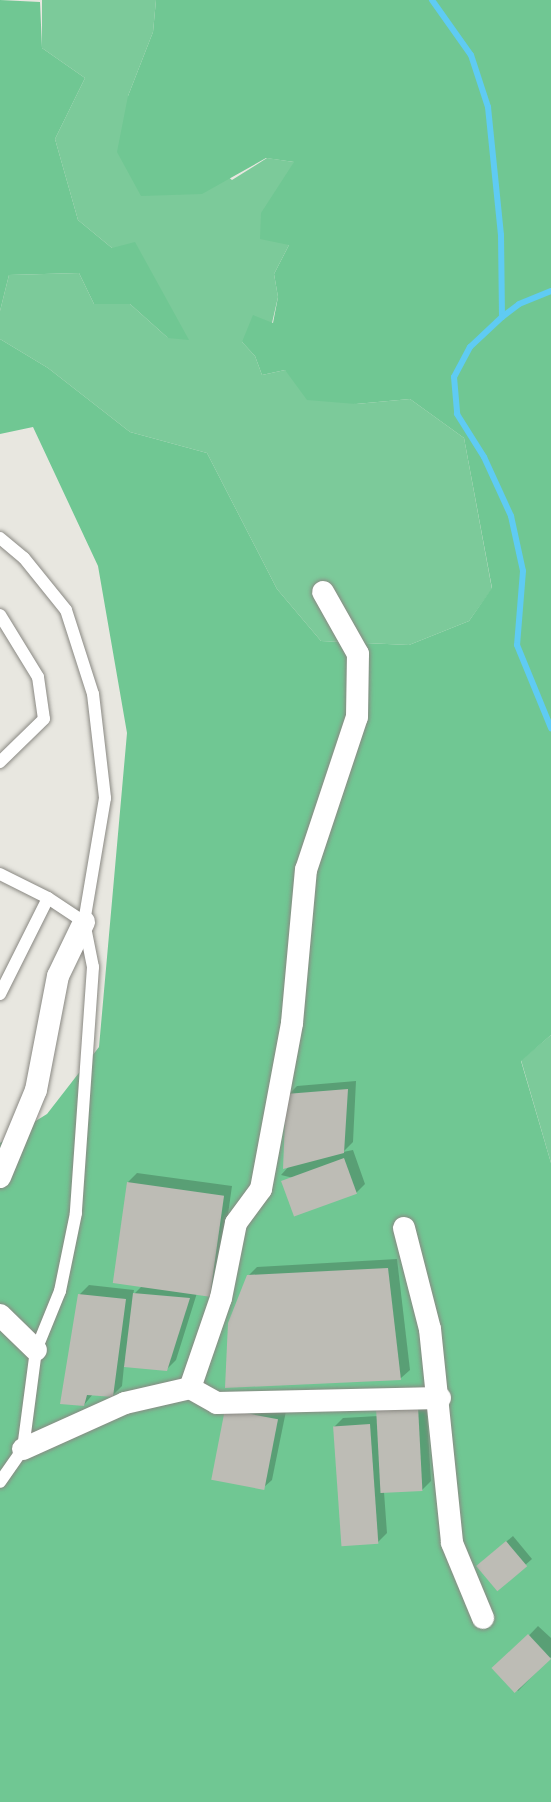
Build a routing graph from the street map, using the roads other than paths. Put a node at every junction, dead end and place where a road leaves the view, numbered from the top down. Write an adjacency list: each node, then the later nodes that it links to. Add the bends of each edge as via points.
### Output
1 (0, 538): 7 (lane, via 24,558 66,610 93,694 105,798)
2 (323, 592): 13 (street, via 357,654 357,717 306,870 292,1023 261,1189 236,1223 221,1298)
3 (0, 615): 4 (lane, via 38,677 44,719 21,747)
4 (0, 762)
5 (0, 874): 6 (lane)
6 (48, 898): 7 (lane); 8 (lane)
7 (84, 922): 9 (street, via 58,976 36,1090); 12 (lane, via 93,967 76,1213 60,1291)
8 (0, 994)
9 (0, 1177)
10 (404, 1228): 14 (street, via 430,1329)
11 (0, 1315): 12 (street)
12 (36, 1350): 15 (lane)
13 (190, 1388): 14 (street, via 218,1403); 15 (street, via 125,1403)
14 (440, 1398): 17 (street, via 452,1543)
15 (23, 1449): 16 (lane)
16 (0, 1482)
17 (483, 1618)

